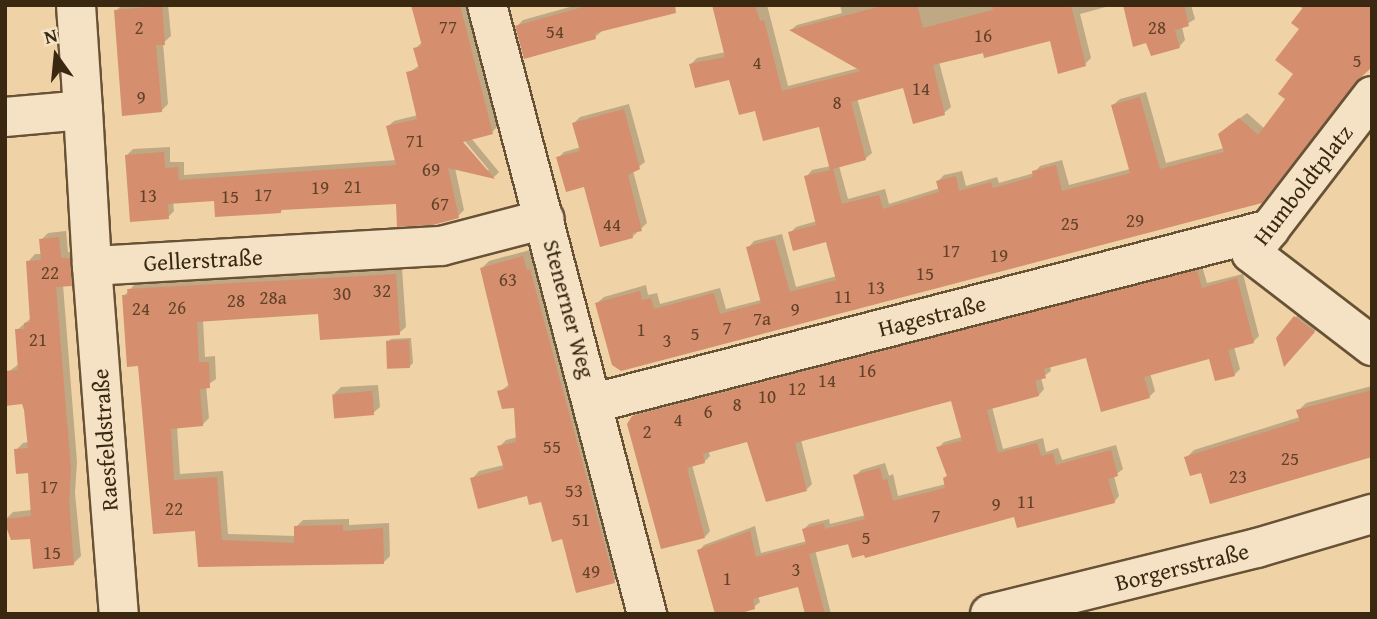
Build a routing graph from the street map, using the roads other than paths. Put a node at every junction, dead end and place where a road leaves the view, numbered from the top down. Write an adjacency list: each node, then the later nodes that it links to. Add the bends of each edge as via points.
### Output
1 (76, 5): 4 (street)
2 (487, 5): 6 (street, Stenerner Weg)
3 (1372, 96): 7 (street, Humboldtplatz)
4 (83, 110): 5 (street); 8 (street)
5 (5, 117)
6 (545, 219): 8 (street, Gellerstraße, via 441,246); 10 (street, Stenerner Weg)
7 (1270, 229): 9 (street, Humboldtplatz, via 1251,253); 10 (street, Hagestraße)
8 (92, 266): 12 (street, Raesfeldstraße)
9 (1372, 346)
10 (594, 403): 13 (street, Stenerner Weg)
11 (1372, 514): 14 (street, Borgersstraße, via 1244,552)
12 (118, 614)
13 (647, 614)
14 (990, 614)

